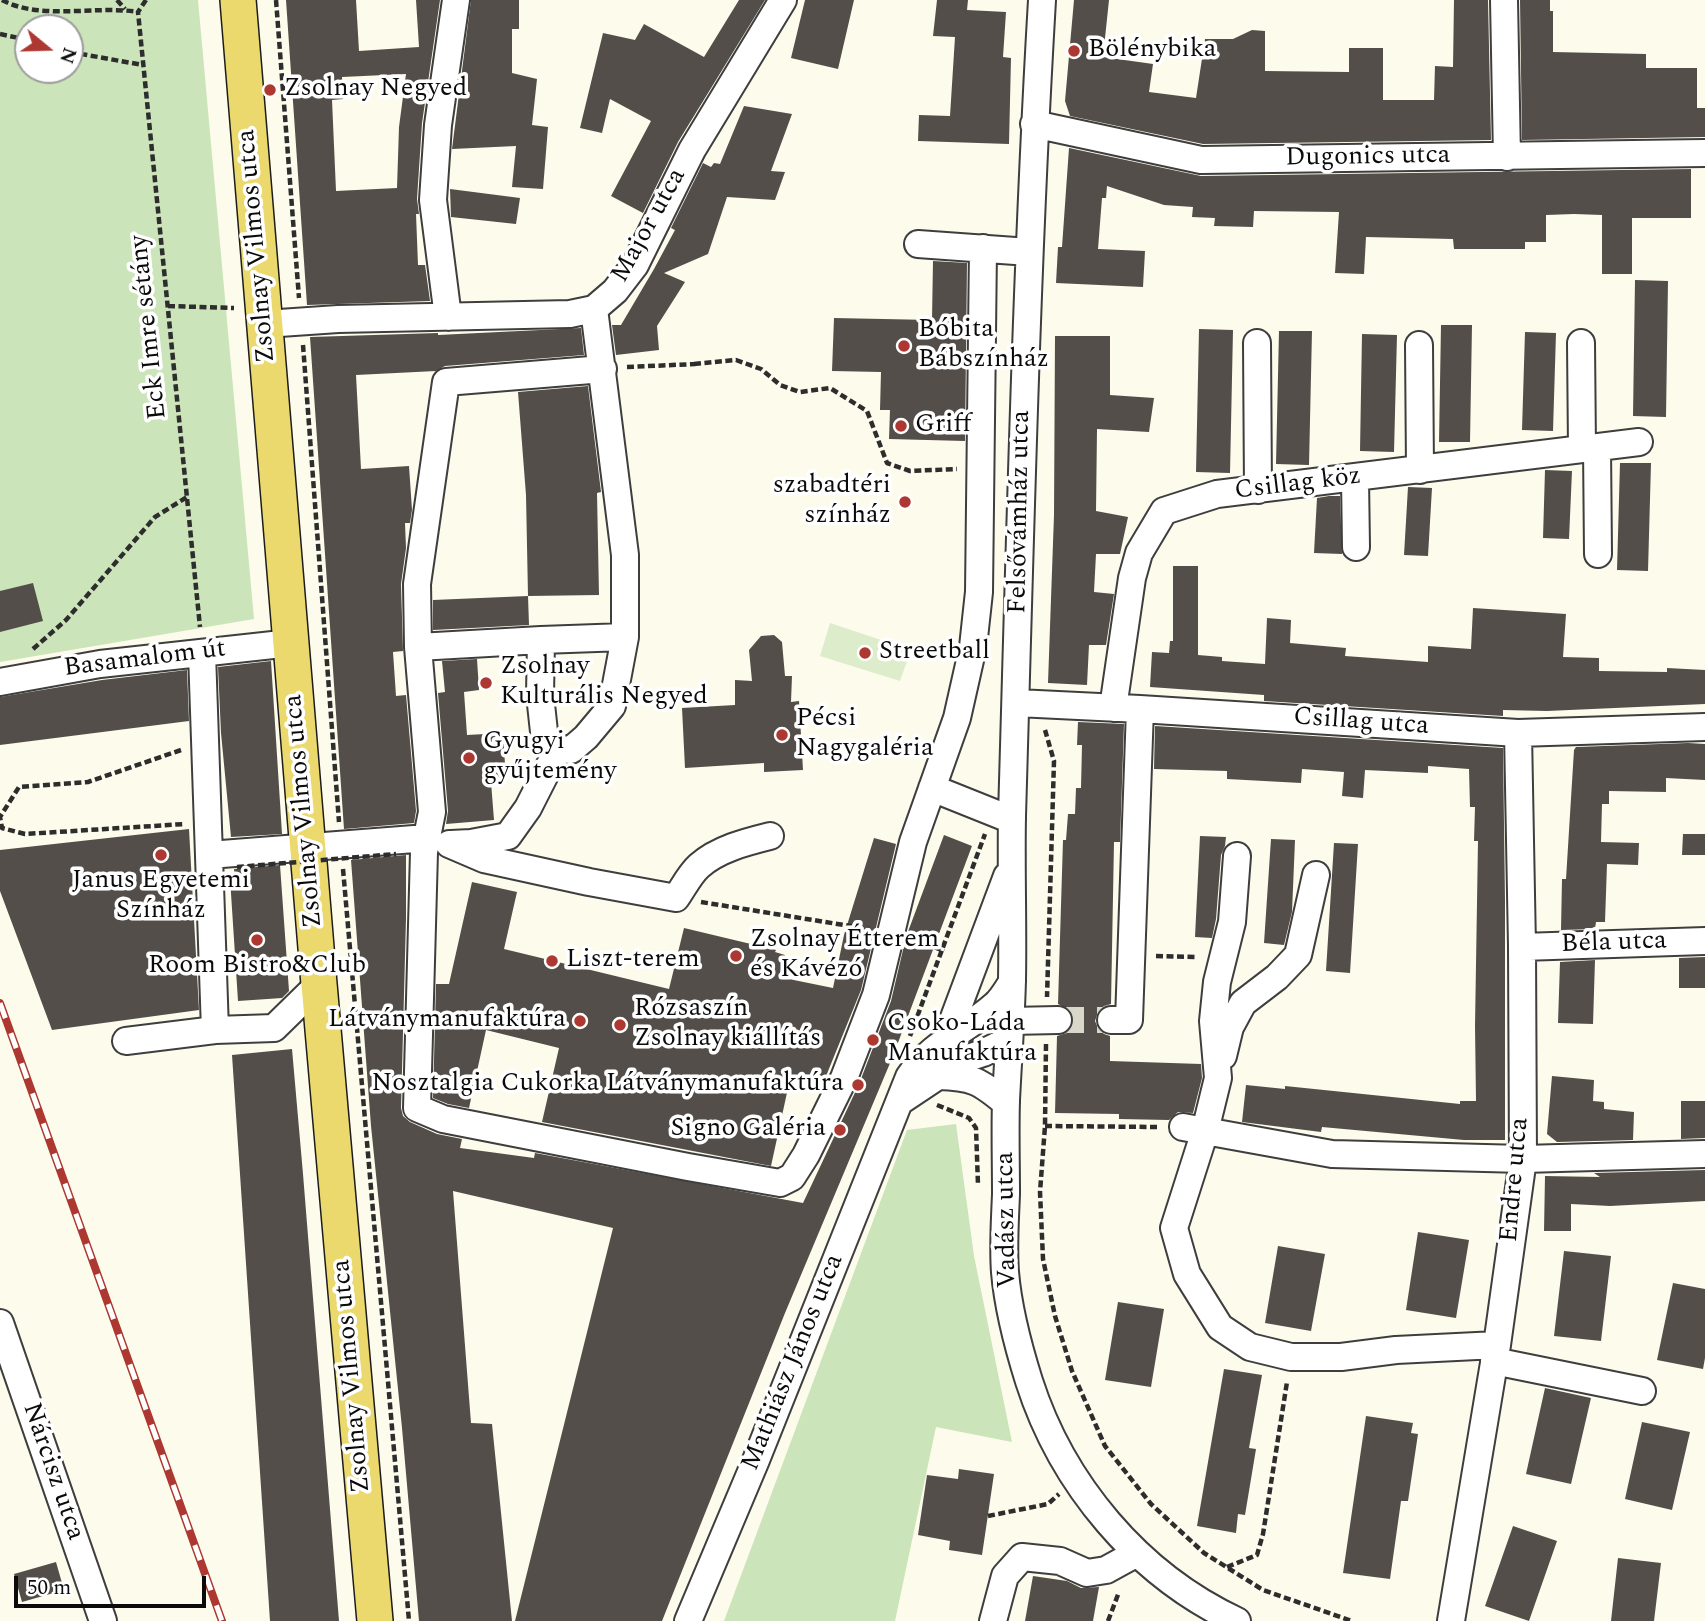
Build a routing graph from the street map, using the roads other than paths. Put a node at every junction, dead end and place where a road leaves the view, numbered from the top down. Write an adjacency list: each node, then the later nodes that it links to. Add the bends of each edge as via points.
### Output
1 (238, 0): 13 (main road, Zsolnay Vilmos utca)
2 (456, 0): 14 (street, via 438,125 433,200)
3 (783, 0): 12 (street, Major utca, via 692,150 635,265)
4 (1042, 0): 6 (street, Felsővámház utca)
5 (1504, 0): 8 (street)
6 (1034, 124): 8 (street, Dugonics utca, via 1200,160); 11 (street, Felsővámház utca)
7 (1705, 153): 8 (street, Dugonics utca)
8 (1507, 157)
9 (918, 244): 10 (street)
10 (983, 248): 11 (street); 38 (street, via 979,592 974,647 957,718)
11 (1029, 252): 32 (street, Felsővámház utca, via 1021,467)
12 (594, 309): 14 (street, Major utca, via 570,314); 18 (street)
13 (253, 316): 14 (street, Major utca); 28 (main road, Zsolnay Vilmos utca)
14 (448, 317)
15 (1257, 343): 23 (street)
16 (1581, 343): 20 (street)
17 (1419, 345): 21 (street)
18 (603, 369): 26 (street, via 625,555); 29 (street, via 446,382 417,584)
19 (1639, 442): 20 (street, Csillag köz)
20 (1590, 448): 21 (street, Csillag köz); 25 (street)
21 (1420, 470): 22 (street, Csillag köz)
22 (1355, 479): 23 (street, Csillag köz); 24 (street)
23 (1258, 490): 33 (street, Csillag köz, via 1217,494 1164,511 1139,553 1132,578)
24 (1356, 547)
25 (1598, 554)
26 (625, 637): 27 (street); 37 (street, via 612,706 571,750)
27 (541, 640): 29 (street); 37 (street, via 545,741)
28 (291, 643): 30 (street, Basamalom út); 42 (main road, Zsolnay Vilmos utca)
29 (418, 647): 41 (street)
30 (202, 653): 31 (street, Basamalom út, via 100,664); 43 (street)
31 (0, 682)
32 (1027, 704): 33 (street, Csillag utca); 39 (street, Felsővámház utca)
33 (1113, 708): 34 (street, Csillag utca)
34 (1140, 709): 36 (street, Csillag utca); 52 (street, via 1129,1020)
35 (1705, 727): 36 (street, Csillag utca)
36 (1518, 733): 48 (street, Endre utca)
37 (558, 748): 41 (street, via 528,808 508,836 471,843)
38 (932, 788): 39 (street); 41 (street, via 913,842 876,995 844,1078 806,1155 792,1177 780,1183 443,1119 417,1108)
39 (1012, 820): 45 (street, Felsővámház utca)
40 (770, 836): 41 (street, via 717,854 697,867 676,898 484,859)
41 (434, 842): 42 (street)
42 (325, 847): 43 (street); 50 (main road, Zsolnay Vilmos utca)
43 (209, 855): 53 (street)
44 (1237, 856): 58 (street, via 1232,922 1213,1021)
45 (1012, 861): 49 (street, Felsővámház utca); 55 (street, Mathiász János utca)
46 (1316, 876): 58 (street, via 1297,955 1244,1003 1230,1027)
47 (1705, 941): 48 (street, Béla utca)
48 (1522, 947): 63 (street, Endre utca)
49 (1012, 982): 54 (street, Vadász utca); 55 (street, Mathiász János utca, via 996,1004)
50 (319, 984): 53 (street, via 274,1028); 70 (main road, Zsolnay Vilmos utca)
51 (1052, 1020): 54 (street)
52 (1111, 1020)
53 (215, 1030): 56 (street)
54 (1010, 1030): 57 (street, via 983,1053); 59 (street, Vadász utca)
55 (946, 1039): 60 (street, Mathiász János utca, via 919,1062)
56 (126, 1041)
57 (938, 1076): 59 (street, via 984,1084); 60 (street)
58 (1218, 1078): 61 (street)
59 (1006, 1103): 68 (street, Vadász utca, via 1005,1271 1013,1324 1030,1384 1053,1440 1084,1491)
60 (897, 1104): 71 (street, Mathiász János utca)
61 (1194, 1129): 63 (street, via 1332,1154); 65 (street, via 1174,1228 1187,1274 1220,1327 1250,1347 1291,1357 1396,1350)
62 (1705, 1154): 63 (street)
63 (1523, 1159): 65 (street, Endre utca)
64 (0, 1323): 66 (street, Nárcisz utca)
65 (1495, 1353): 67 (street); 74 (street, Endre utca)
66 (6, 1362): 69 (street, Nárcisz utca)
67 (1643, 1391)
68 (1137, 1553): 72 (street, via 1106,1570 1087,1573 1060,1561 1021,1557 1005,1576); 73 (street, Vadász utca, via 1175,1586)
69 (103, 1621)
70 (375, 1621)
71 (688, 1621)
72 (993, 1621)
73 (1237, 1621)
74 (1451, 1621)

